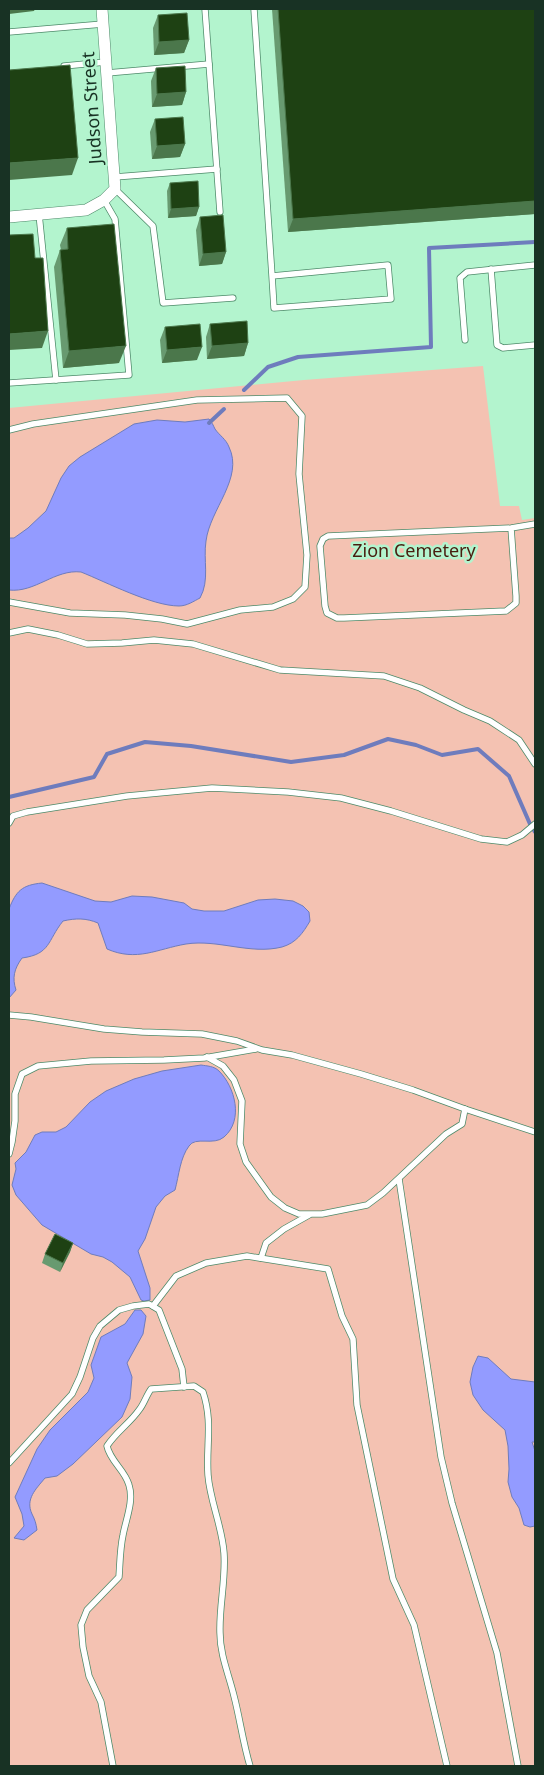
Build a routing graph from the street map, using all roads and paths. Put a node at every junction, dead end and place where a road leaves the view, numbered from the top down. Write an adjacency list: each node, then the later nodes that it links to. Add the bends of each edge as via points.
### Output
1 (102, 9): 4 (street, Judson Street)
2 (205, 9): 6 (lane)
3 (254, 9): 17 (lane)
4 (104, 24): 5 (lane); 8 (street, Judson Street)
5 (9, 32)
6 (209, 64): 8 (lane); 9 (lane)
7 (58, 67): 8 (lane)
8 (107, 67): 10 (street, Judson Street)
9 (217, 169): 10 (lane); 12 (lane)
10 (115, 183): 11 (street); 18 (lane, via 153,226 162,303)
11 (104, 200): 13 (street, via 86,210); 21 (lane, via 115,219 129,375)
12 (220, 212)
13 (39, 214): 14 (street); 21 (lane)
14 (9, 217)
15 (535, 265): 16 (lane)
16 (491, 269): 19 (lane, via 467,272 460,278); 20 (lane, via 496,344 504,348)
17 (272, 276): 17 (lane, via 274,308 390,299 388,265)
18 (232, 298)
19 (465, 340)
20 (535, 345)
21 (56, 380): 22 (lane)
22 (9, 383)
23 (9, 430): 26 (lane, via 197,400 287,398 302,416 299,474 308,555 305,587 293,599 273,607 240,610 187,624 125,615 70,613)
24 (535, 524): 25 (lane)
25 (511, 528): 25 (lane, via 328,536 320,546 327,613 344,618 506,611 516,602)
26 (9, 602)
27 (9, 633): 28 (lane, via 28,629 87,644 154,640 193,644 280,670 384,676 420,688 490,721 519,740)
28 (535, 764)
29 (9, 823): 30 (lane, via 13,816 27,812 128,796 212,788 341,798 481,839 507,842)
30 (535, 824)
31 (9, 1015): 32 (lane, via 104,1029 202,1034)
32 (258, 1049): 33 (lane); 34 (lane, via 361,1074)
33 (206, 1057): 36 (lane, via 38,1066 22,1074 14,1094 15,1121); 38 (lane, via 223,1066 234,1080 242,1101 240,1144 246,1162 271,1197 284,1208 299,1214)
34 (465, 1109): 35 (lane); 37 (lane, via 462,1124 446,1134)
35 (535, 1132)
36 (9, 1154)
37 (399, 1178): 38 (lane, via 367,1205); 46 (lane, via 441,1457 497,1653)
38 (311, 1214): 39 (lane, via 266,1243)
39 (261, 1258): 40 (lane, via 247,1256 206,1264 176,1276); 45 (lane, via 328,1268 342,1316 353,1339 357,1405 393,1579 414,1625)
40 (153, 1306): 41 (lane, via 159,1310 182,1369); 42 (lane, via 119,1310 100,1326 72,1394)
41 (184, 1386): 43 (lane, via 151,1389 140,1410 107,1446 109,1455 130,1485 130,1505 119,1577 87,1610 81,1625 89,1676 101,1702); 44 (lane, via 194,1386 203,1392 208,1406 208,1474 224,1553 222,1657 235,1697)
42 (9, 1463)
43 (113, 1766)
44 (250, 1766)
45 (447, 1766)
46 (518, 1766)

